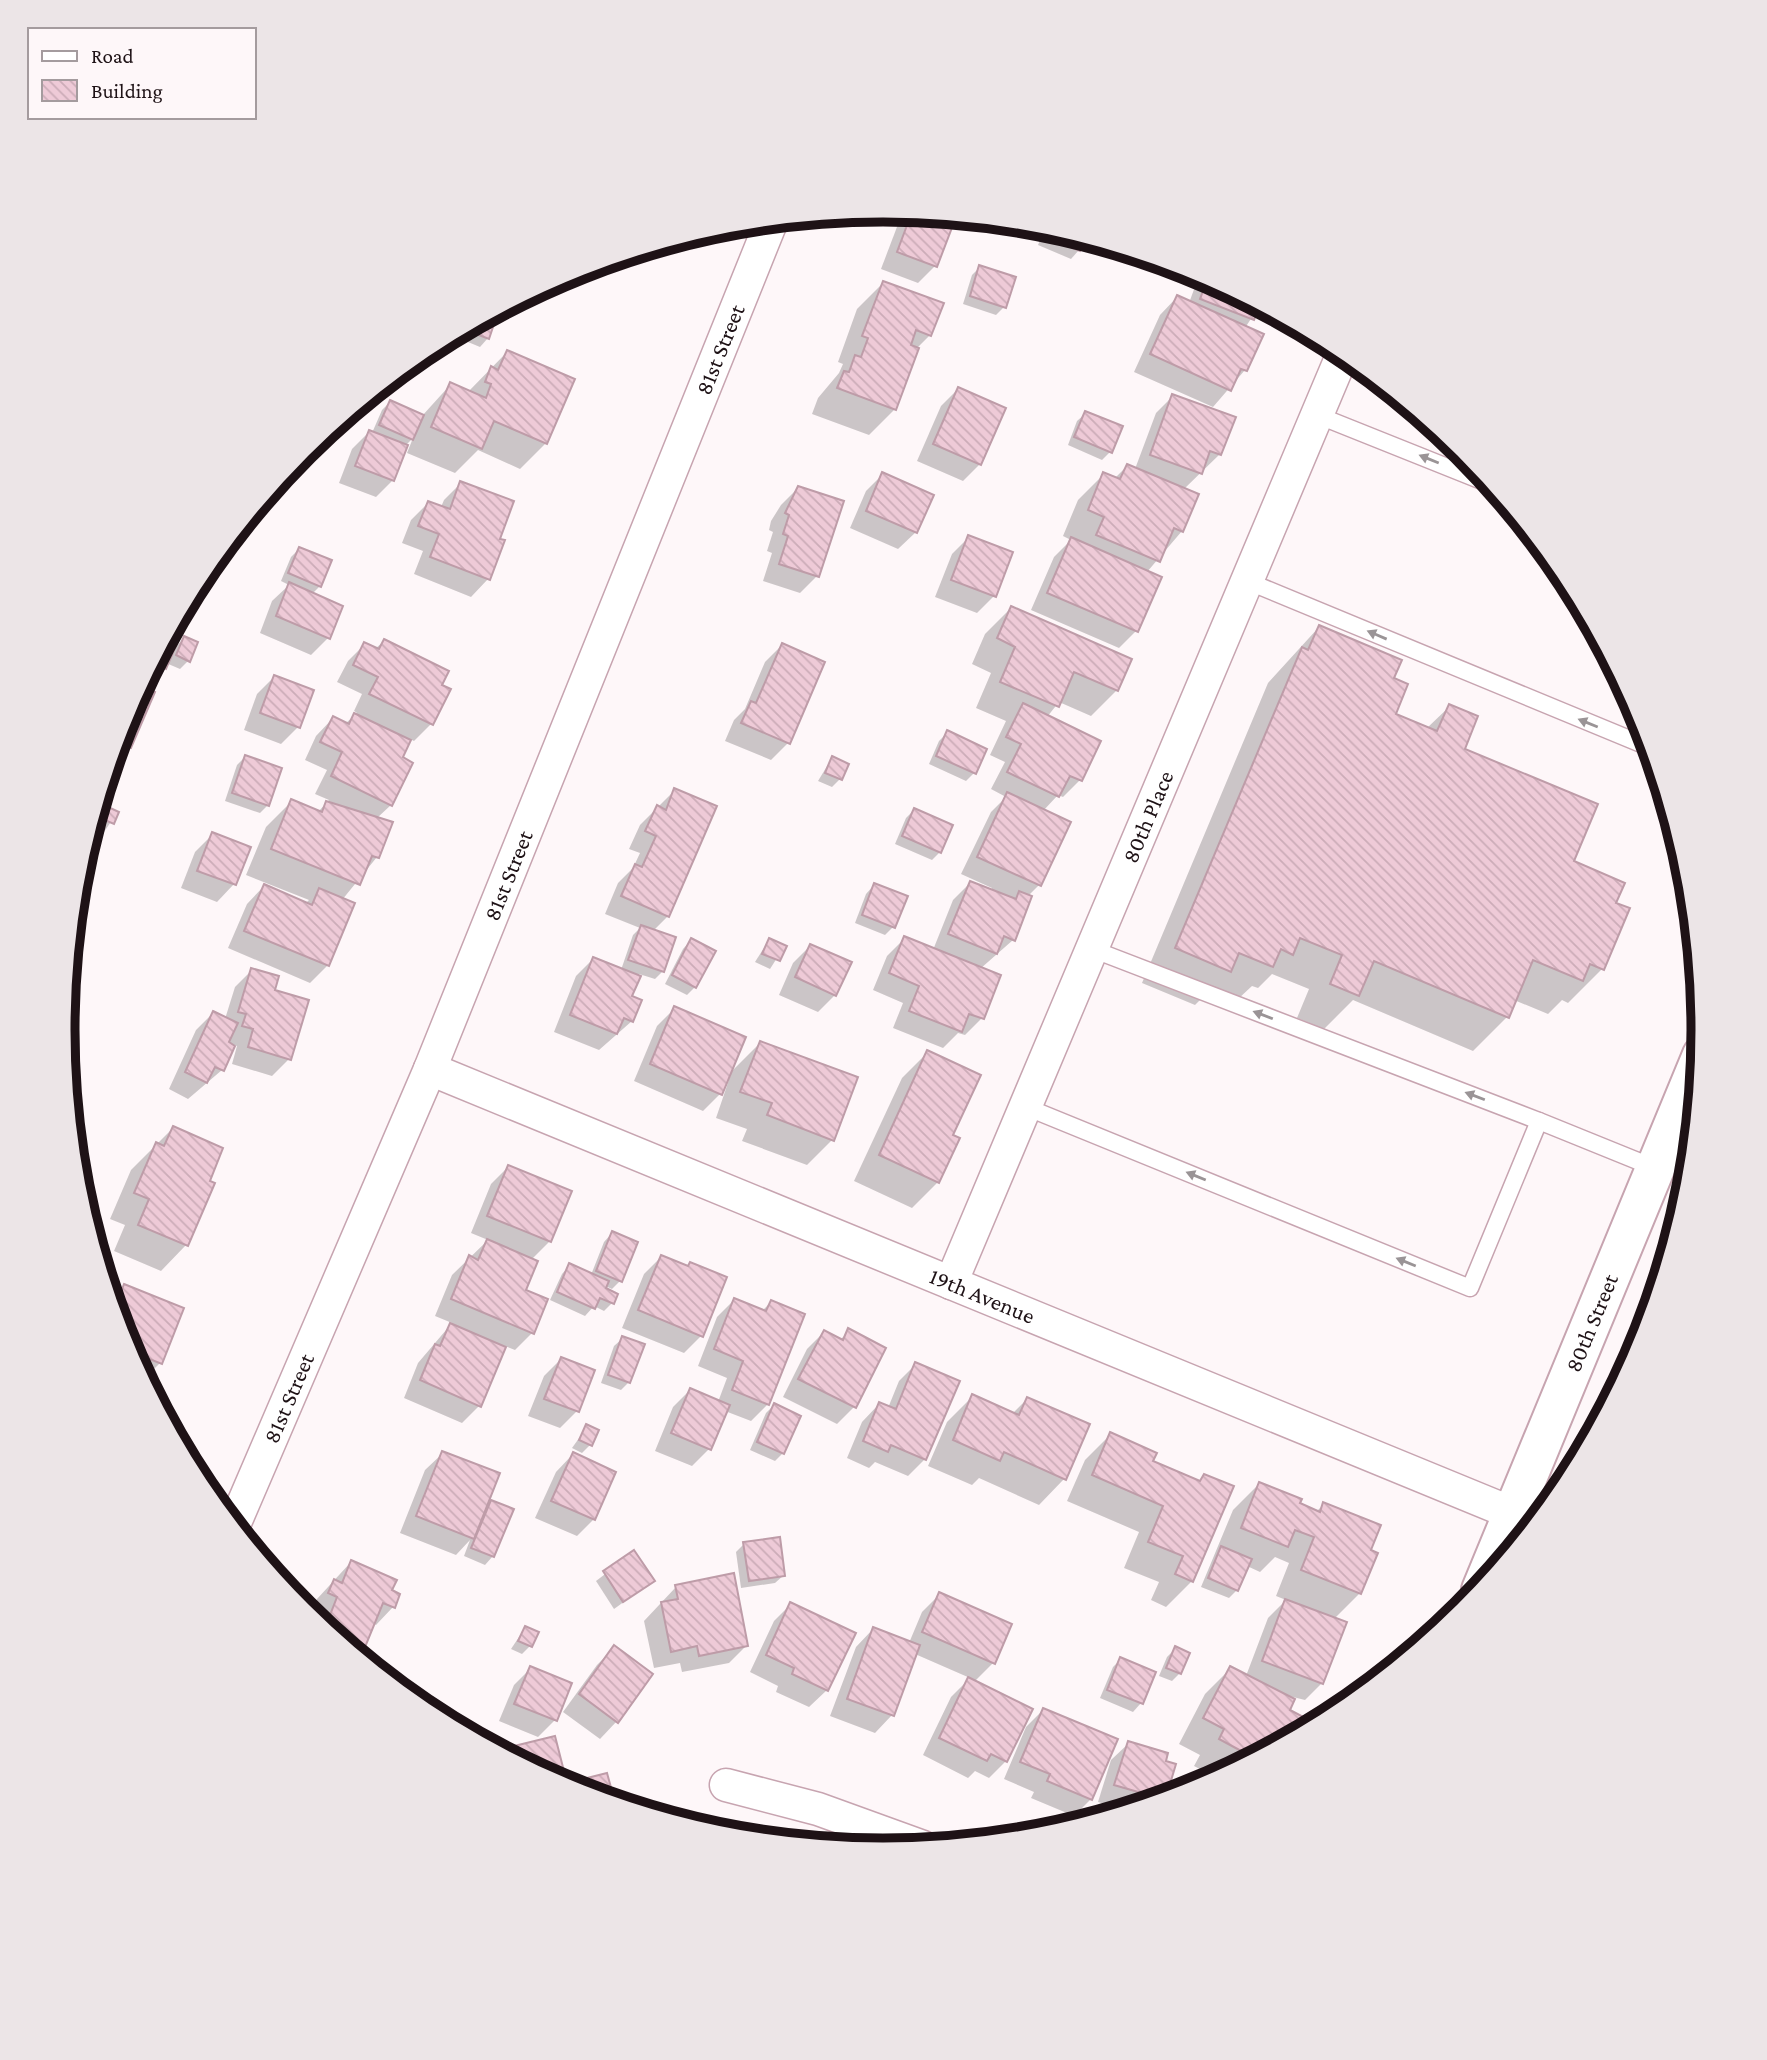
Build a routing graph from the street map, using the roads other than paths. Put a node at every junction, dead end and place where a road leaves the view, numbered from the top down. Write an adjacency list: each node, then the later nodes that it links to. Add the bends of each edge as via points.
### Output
1 (768, 231): 8 (street, 81st Street)
2 (1339, 362): 3 (street, 80th Place)
3 (1317, 415): 4 (lane, one-way to 3); 5 (street, 80th Place)
4 (1473, 477)
5 (1247, 581): 6 (lane, one-way to 5); 7 (street, 80th Place)
6 (1638, 743)
7 (1093, 949): 10 (street, 80th Place); 11 (lane, one-way to 7)
8 (430, 1069): 13 (street, 19th Avenue); 14 (street, 81st Street)
9 (1690, 1084): 12 (street, 80th Street)
10 (1026, 1107): 11 (lane, one-way to 10, via 1469,1288); 13 (street, 80th Place)
11 (1539, 1121): 12 (lane)
12 (1655, 1168): 15 (street, 80th Street)
13 (951, 1283): 15 (street, 19th Avenue)
14 (238, 1516)
15 (1524, 1518): 16 (street, 80th Street)
16 (1512, 1538)
17 (726, 1785): 18 (street, via 818,1809)
18 (897, 1838)

